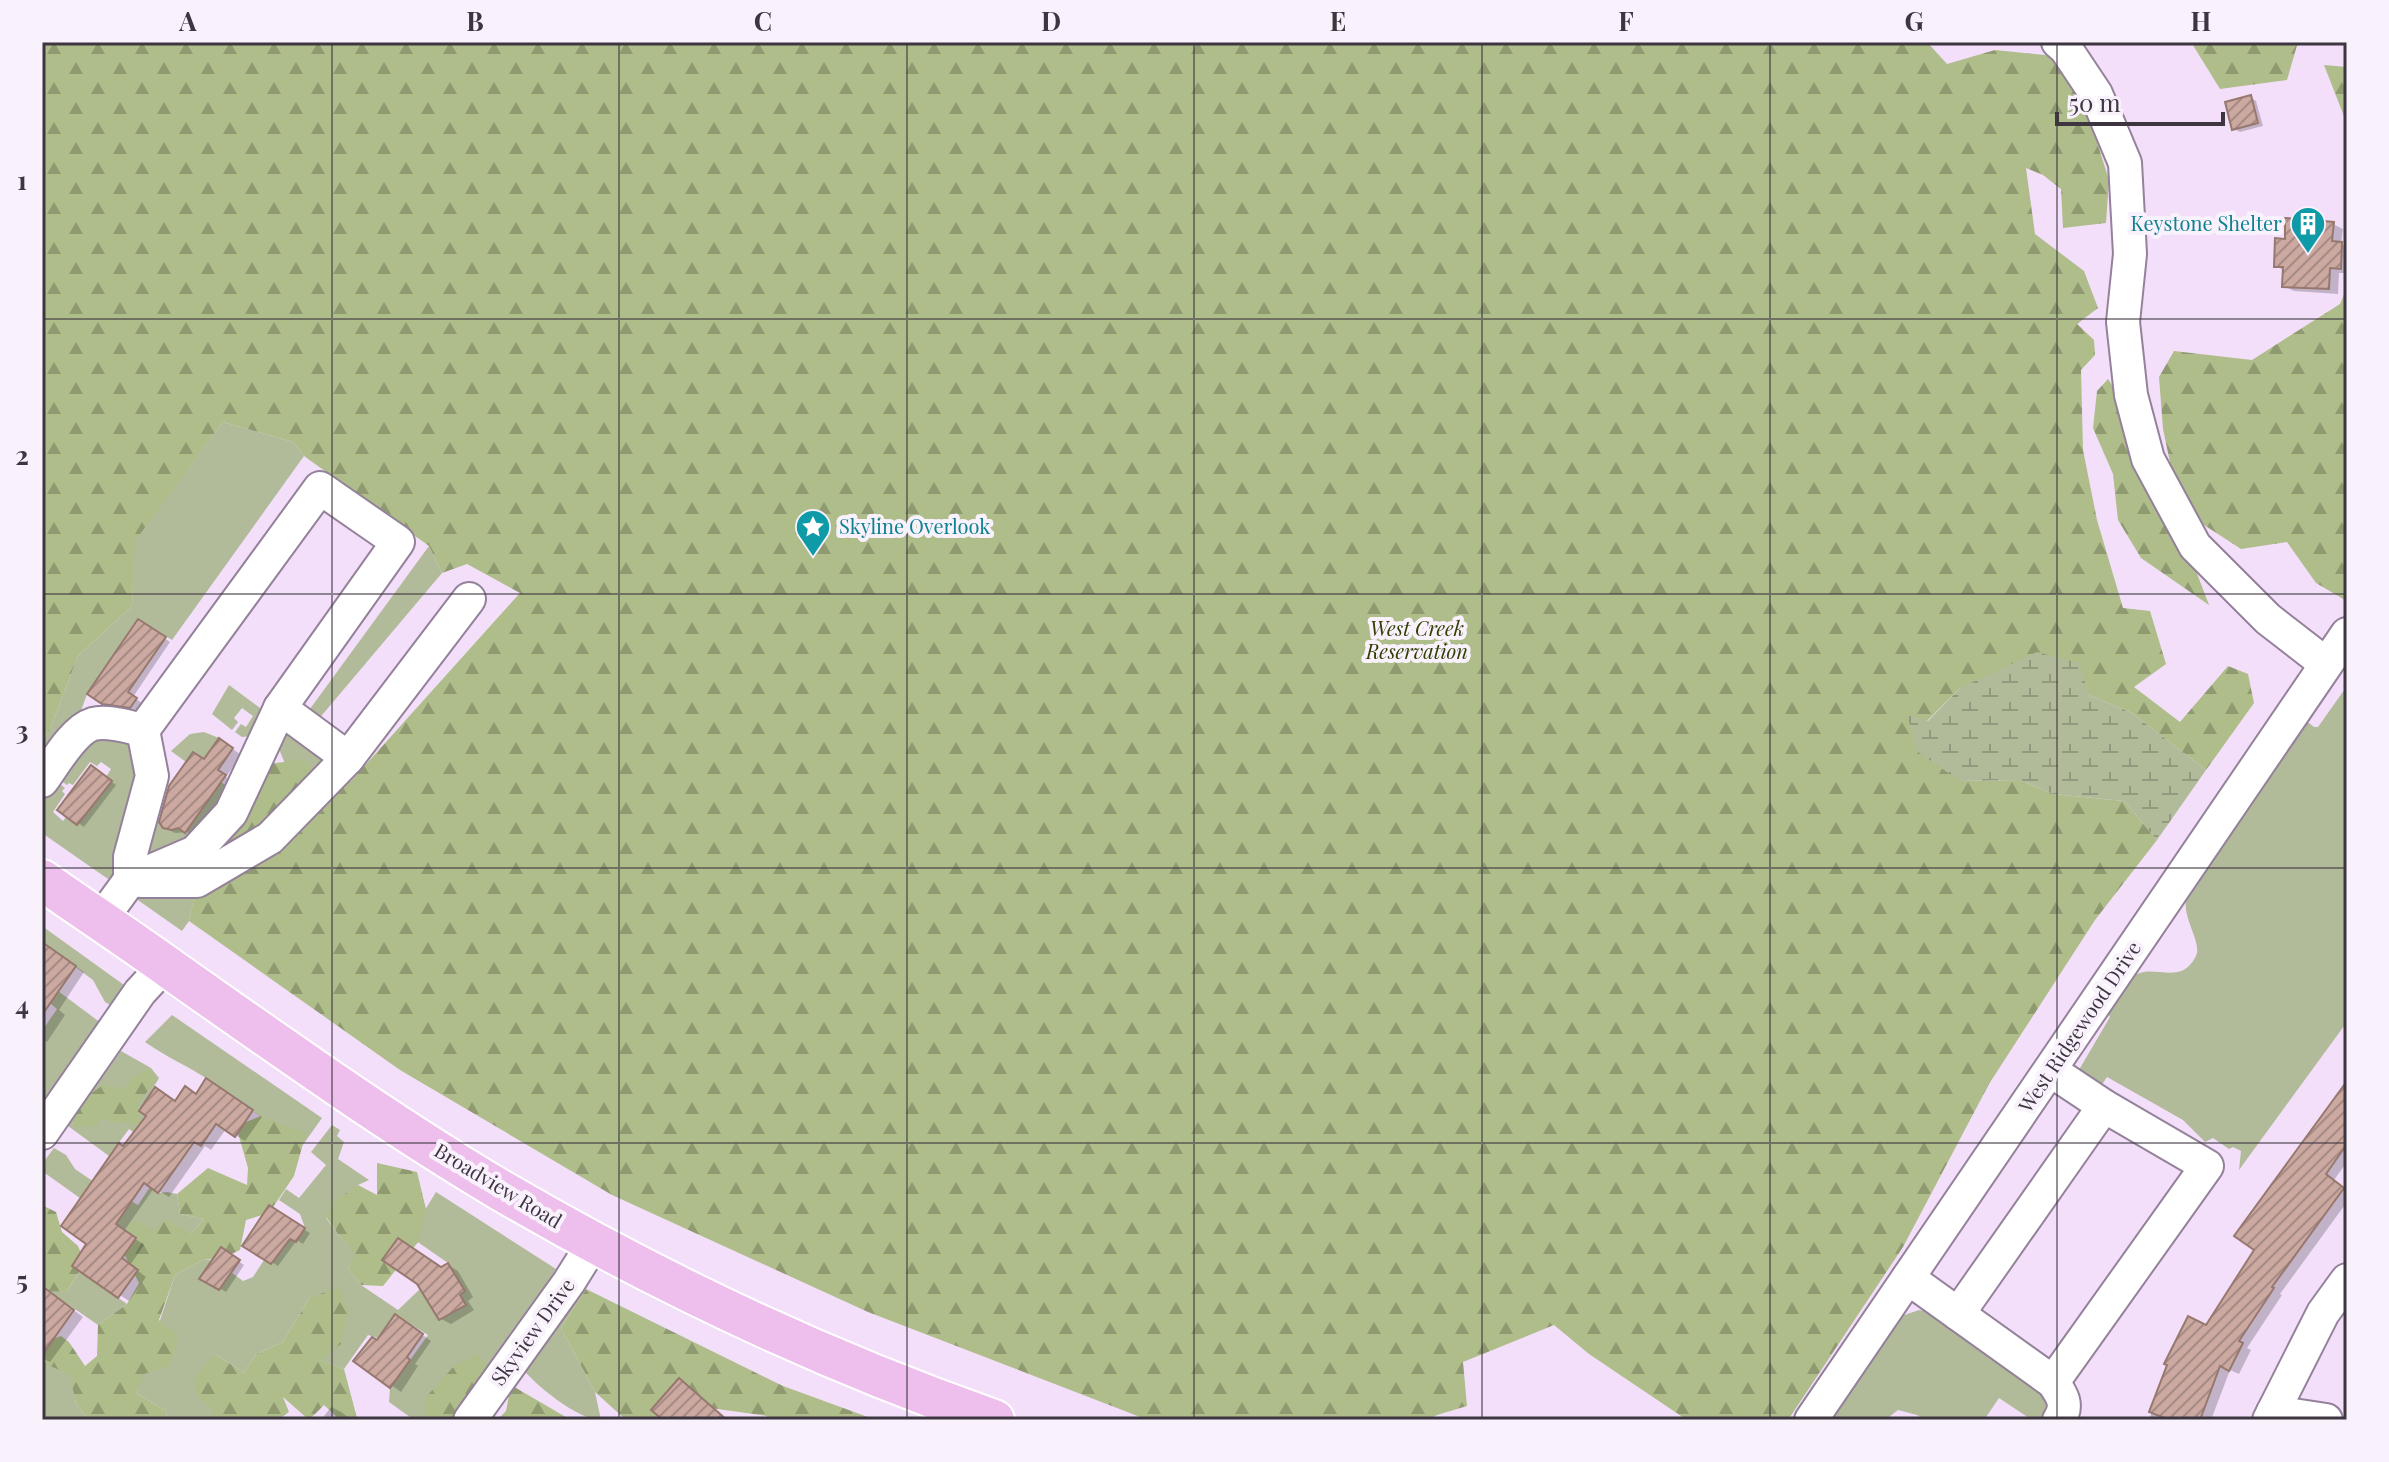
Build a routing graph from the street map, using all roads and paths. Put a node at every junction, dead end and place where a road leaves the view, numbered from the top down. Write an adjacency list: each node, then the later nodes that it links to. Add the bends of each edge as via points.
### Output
1 (2058, 42): 4 (street, via 2096,94 2125,163 2130,254 2123,322 2131,395 2148,459 2195,546 2268,619)
2 (469, 599): 7 (street)
3 (2347, 634): 4 (street, West Ridgewood Drive)
4 (2326, 664): 13 (street, West Ridgewood Drive)
5 (280, 708): 6 (street, via 398,542 320,488); 7 (street); 10 (street, via 231,813 195,852)
6 (143, 730): 8 (street, via 93,724 78,733); 10 (street, via 152,776 130,857)
7 (348, 758): 10 (street, via 270,838 197,881)
8 (42, 781)
9 (42, 880): 11 (main road, Broadview Road)
10 (130, 880): 11 (street)
11 (100, 921): 12 (main road, Broadview Road)
12 (165, 965): 15 (street, via 140,992); 16 (main road, Broadview Road, via 391,1121)
13 (2050, 1070): 14 (street); 17 (street, West Ridgewood Drive)
14 (2104, 1106): 19 (street); 20 (street, via 2207,1166)
15 (42, 1133)
16 (594, 1242): 22 (street, Skyview Drive); 23 (main road, Broadview Road, via 803,1344)
17 (1908, 1278): 19 (street); 24 (street, West Ridgewood Drive)
18 (2347, 1280): 21 (street, via 2323,1313)
19 (1958, 1314): 20 (street)
20 (2053, 1382): 25 (street, via 2064,1397)
21 (2271, 1416): 26 (street)
22 (470, 1420)
23 (994, 1420)
24 (1811, 1420)
25 (2059, 1420)
26 (2326, 1420)

